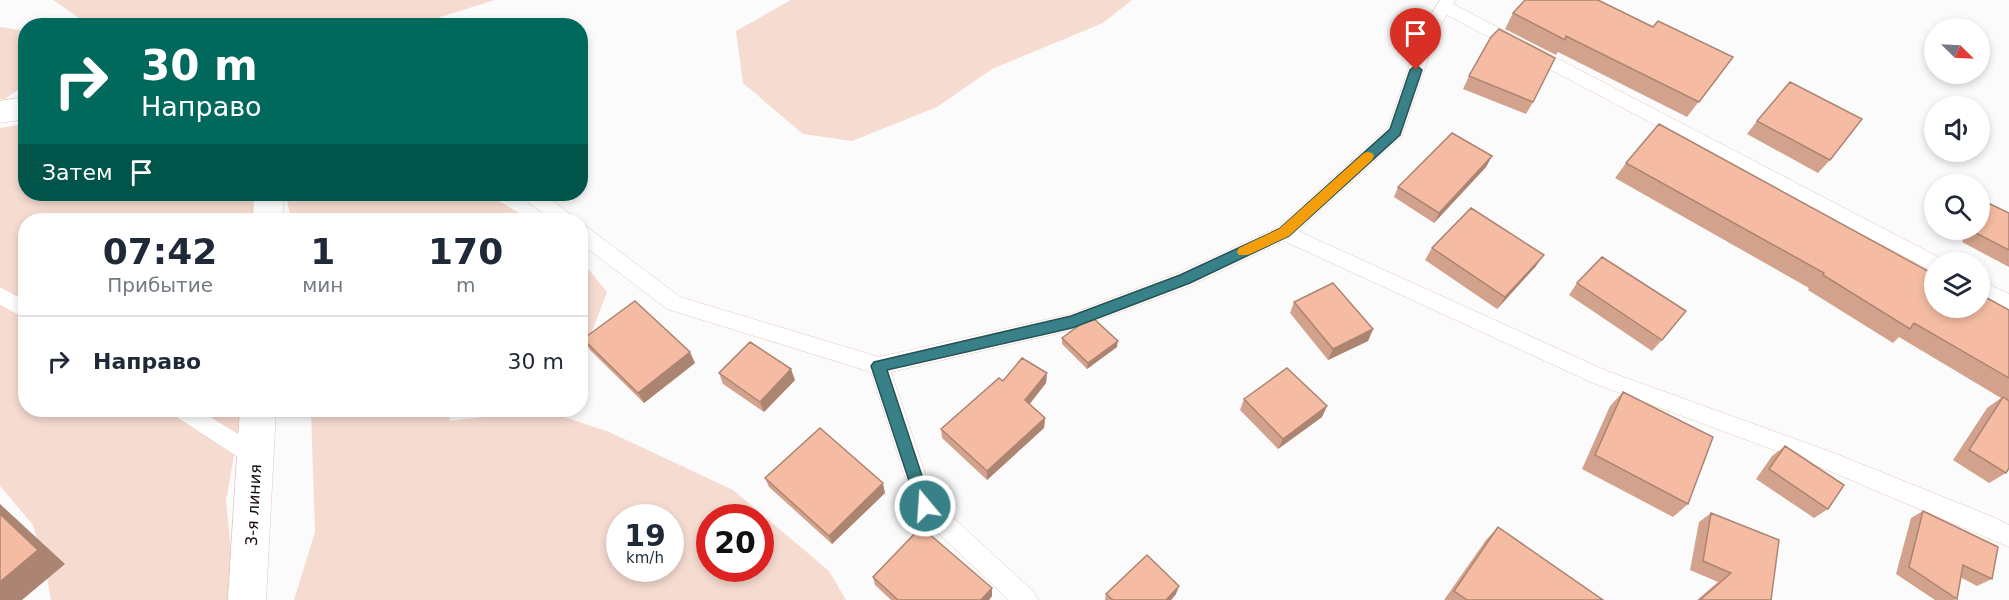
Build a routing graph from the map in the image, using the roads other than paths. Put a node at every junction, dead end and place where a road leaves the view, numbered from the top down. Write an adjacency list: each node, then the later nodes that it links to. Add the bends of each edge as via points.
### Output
1 (1446, 3): 6 (lane, via 1430,28 1396,131); 8 (lane)
2 (18, 109): 3 (street)
3 (0, 112)
4 (539, 201): 5 (lane)
5 (556, 213)
6 (1284, 233): 13 (lane, via 1185,279 1072,322); 17 (lane, via 1600,377 1826,460)
7 (588, 238): 13 (lane, via 674,303)
8 (1924, 258)
9 (1990, 294): 11 (lane)
10 (0, 295): 12 (lane)
11 (2009, 304)
12 (18, 306)
13 (879, 366): 19 (lane, via 925,506)
14 (193, 417): 16 (lane)
15 (258, 417): 16 (street, 3-я линия)
16 (255, 456): 18 (street, 3-я линия)
17 (2009, 536)
18 (247, 600)
19 (1026, 600)

